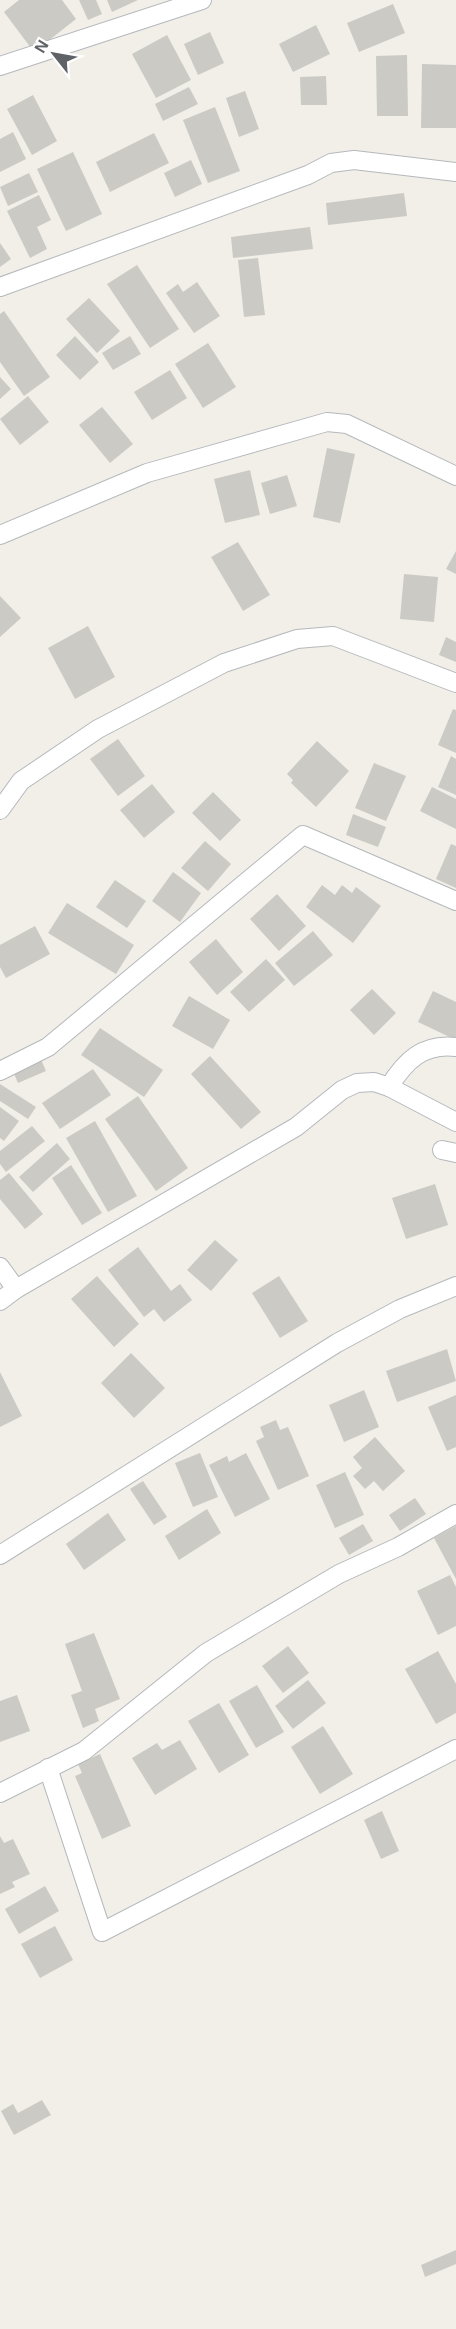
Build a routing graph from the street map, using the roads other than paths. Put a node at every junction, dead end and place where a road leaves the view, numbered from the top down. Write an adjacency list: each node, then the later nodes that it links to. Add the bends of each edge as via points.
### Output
1 (202, 0): 2 (street)
2 (0, 66)
3 (456, 172): 4 (street, via 354,160 331,163 308,175)
4 (0, 287)
5 (456, 476): 6 (street, via 348,424 327,422 147,472)
6 (0, 535)
7 (456, 683): 8 (street, via 333,636 297,639 224,663 98,729 21,781)
8 (0, 810)
9 (456, 901): 11 (street, via 303,835 48,1047)
10 (456, 1047): 12 (street, via 428,1048 412,1057)
11 (0, 1071)
12 (389, 1088): 13 (street); 16 (street, via 374,1082 357,1083 342,1090 296,1127)
13 (456, 1122)
14 (0, 1268): 16 (street)
15 (456, 1287): 19 (street, via 400,1309 337,1343)
16 (16, 1289): 17 (street)
17 (0, 1301)
18 (456, 1514): 21 (street, via 339,1574 206,1653 84,1750)
19 (0, 1555)
20 (456, 1749): 21 (street, via 102,1932)
21 (48, 1768): 22 (street)
22 (0, 1793)

